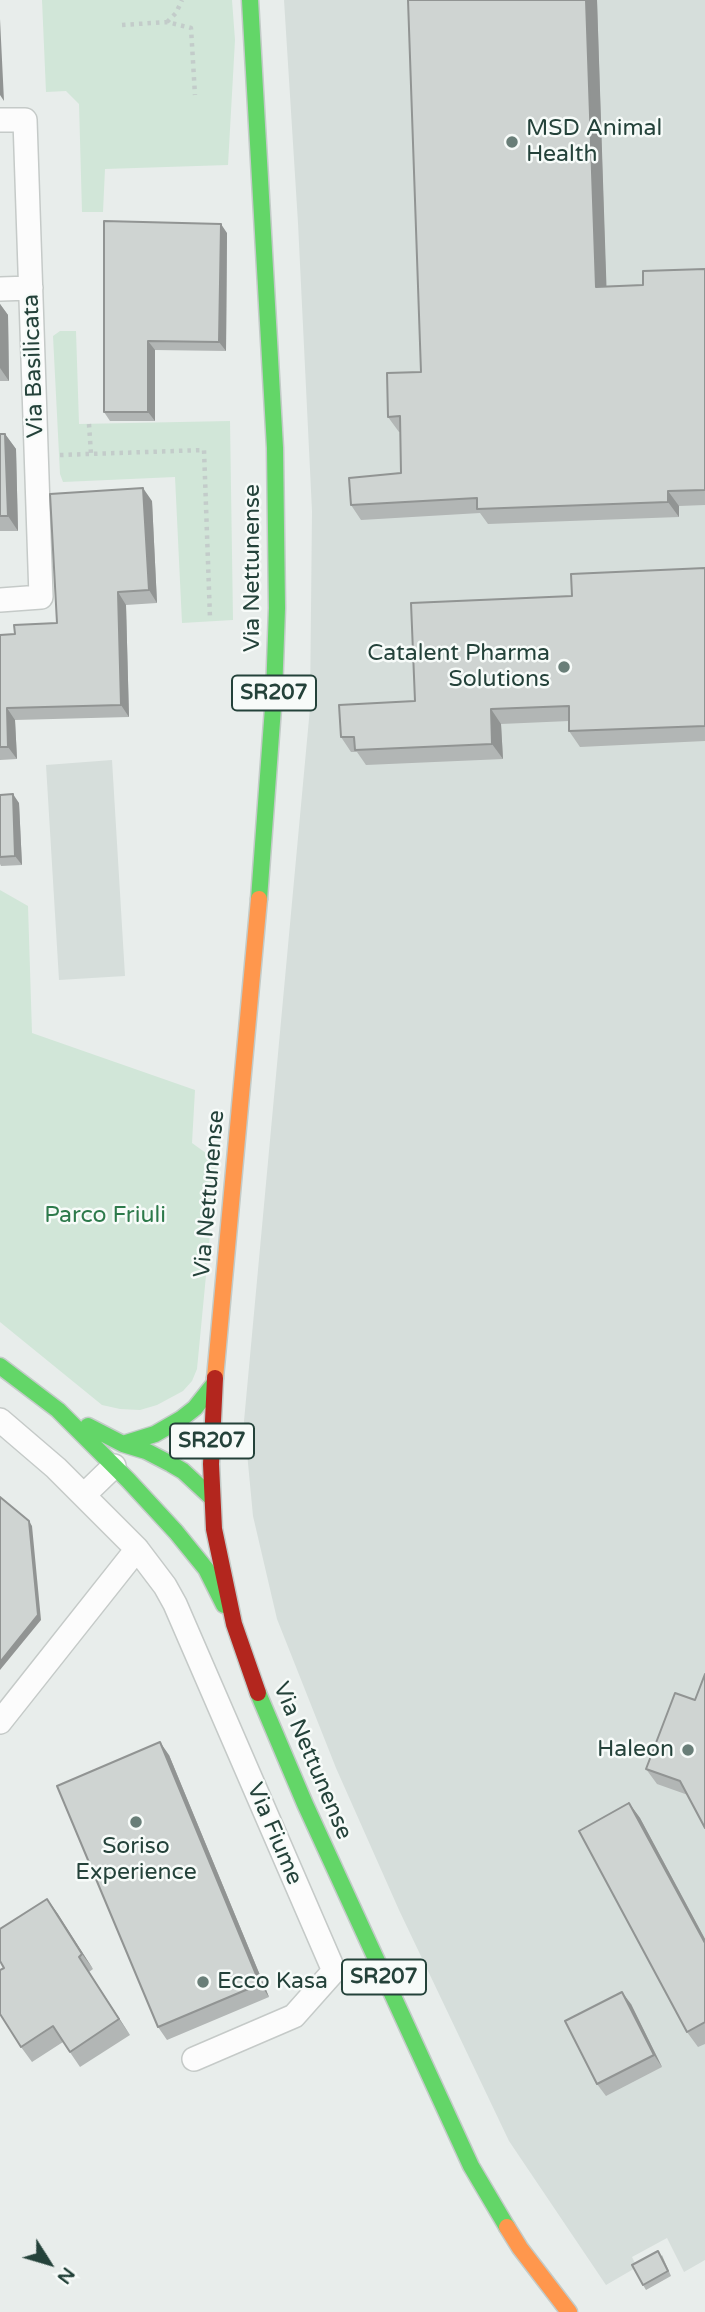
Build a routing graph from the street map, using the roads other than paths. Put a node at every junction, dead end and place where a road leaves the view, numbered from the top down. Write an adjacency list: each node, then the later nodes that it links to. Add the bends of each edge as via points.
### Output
1 (250, 0): 7 (main road, Via Nettunense / SR207, via 275,447 277,608 260,903)
2 (0, 121): 3 (street, Via Basilicata, via 25,120)
3 (31, 288): 4 (street); 5 (street, Via Basilicata, via 41,597)
4 (0, 289)
5 (0, 600)
6 (0, 1366): 8 (main road)
7 (214, 1384): 10 (main road, via 181,1419); 15 (main road, Via Nettunense / SR207)
8 (58, 1410): 10 (main road); 11 (main road)
9 (0, 1420): 12 (street, Via Fiume)
10 (123, 1444): 15 (main road, via 171,1464)
11 (121, 1473): 12 (street); 13 (main road, via 144,1489); 17 (main road, via 206,1569)
12 (84, 1495): 16 (street, Via Fiume)
13 (164, 1495)
14 (193, 1498): 15 (main road)
15 (212, 1498): 17 (main road, Via Nettunense / SR207, via 219,1560)
16 (137, 1549): 18 (street); 19 (street, Via Fiume, via 174,1604 334,1971 294,2016)
17 (234, 1624): 20 (main road, Via Nettunense / SR207, via 305,1804 462,2146 506,2227)
18 (0, 1722)
19 (194, 2059)
20 (569, 2312)

